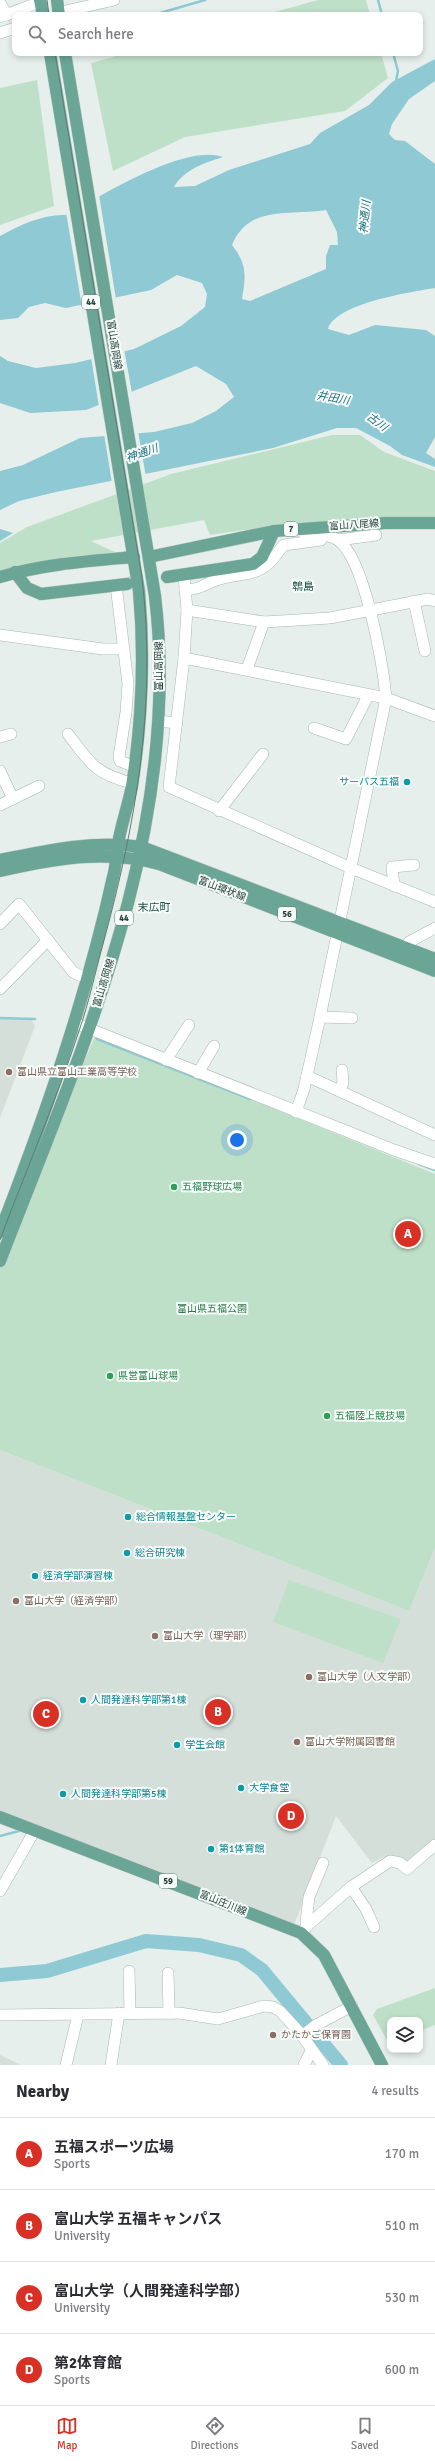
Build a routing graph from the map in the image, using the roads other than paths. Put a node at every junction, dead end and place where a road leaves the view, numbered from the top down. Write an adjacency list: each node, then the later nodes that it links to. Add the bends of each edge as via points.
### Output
1 (56, 0): 7 (main road)
2 (114, 0): 8 (street)
3 (36, 2): 5 (street); 6 (main road)
4 (0, 3): 9 (street)
5 (13, 12)
6 (41, 12)
7 (62, 12)
8 (66, 12)
9 (4, 16)
10 (12, 29): 11 (street)
11 (0, 33)
12 (50, 56): 19 (main road, 富山高岡線 / 44)
13 (65, 56): 20 (main road, 富山高岡線 / 44)
14 (435, 523): 15 (main road, 富山八尾線 / 7, via 384,523)
15 (293, 529): 16 (main road, 富山八尾線 / 7); 18 (street)
16 (274, 531): 20 (main road, 富山八尾線 / 7, via 189,550); 22 (main road, 7, via 262,557 253,564)
17 (376, 535): 18 (street)
18 (335, 539): 26 (street, via 284,545 260,570 220,579 199,589); 30 (street, via 354,565)
19 (133, 554): 21 (main road); 45 (main road, 富山高岡線 / 44, via 143,634 144,686)
20 (148, 554): 40 (main road, 富山高岡線 / 44, via 159,633)
21 (15, 572): 23 (main road); 25 (main road, via 27,588 41,594)
22 (184, 576): 24 (main road, 7); 26 (street)
23 (0, 577)
24 (167, 577)
25 (121, 584): 33 (street)
26 (185, 590): 29 (street)
27 (414, 601): 28 (street); 30 (street); 34 (street)
28 (435, 601)
29 (186, 610): 31 (street); 35 (street)
30 (371, 610): 31 (street, via 330,618); 38 (street)
31 (264, 622): 36 (street)
32 (0, 636): 33 (street, via 103,649)
33 (123, 649): 45 (street, via 128,693 119,757 120,761)
34 (425, 651)
35 (184, 658): 36 (street); 41 (street)
36 (247, 669): 37 (street)
37 (368, 696): 38 (street); 42 (street, via 346,740)
38 (386, 698): 39 (street); 56 (street)
39 (435, 716)
40 (158, 721): 41 (street); 53 (main road, 富山高岡線 / 44, via 152,784)
41 (177, 723): 51 (street, via 169,787)
42 (314, 728)
43 (68, 734): 47 (street, via 99,772)
44 (263, 754): 51 (street)
45 (135, 767): 47 (main road, 富山高岡線 / 44)
46 (0, 771): 49 (street)
47 (132, 783): 52 (main road, 富山高岡線 / 44)
48 (39, 786): 49 (street)
49 (13, 799): 50 (street)
50 (0, 805)
51 (219, 811): 56 (street)
52 (117, 850): 53 (main road, 富山環状線 / 56); 54 (main road, 富山環状線 / 56, via 102,843); 57 (main road, 富山環状線 / 56); 67 (main road, 富山高岡線 / 44, via 114,876)
53 (140, 853): 61 (main road, 富山環状線 / 56); 73 (main road, 富山高岡線 / 44, via 129,903)
54 (0, 860)
55 (414, 865): 58 (street, via 392,867)
56 (351, 868): 58 (street); 61 (street)
57 (0, 871)
58 (394, 886): 59 (street)
59 (435, 902)
60 (0, 924): 63 (street, via 19,904)
61 (339, 928): 64 (main road, 富山環状線 / 56); 66 (main road, 富山環状線 / 56); 69 (street)
62 (435, 928): 64 (street, via 409,942)
63 (48, 940): 67 (street, via 73,972); 68 (street)
64 (406, 948): 65 (main road, 富山環状線 / 56)
65 (435, 959)
66 (435, 971)
67 (87, 979): 71 (main road, 富山高岡線 / 44)
68 (0, 989)
69 (320, 1017): 70 (street); 78 (street)
70 (352, 1018)
71 (74, 1023): 73 (street); 83 (main road, 富山高岡線 / 44, via 44,1119)
72 (189, 1025): 75 (street)
73 (90, 1030): 75 (street); 84 (main road, 富山高岡線 / 44)
74 (214, 1046): 77 (street)
75 (166, 1060): 77 (street)
76 (342, 1070): 79 (street, via 343,1082)
77 (198, 1073): 80 (street)
78 (307, 1076): 79 (street); 80 (street)
79 (340, 1091): 81 (street)
80 (296, 1112): 82 (street)
81 (435, 1135)
82 (435, 1164)
83 (0, 1232)
84 (0, 1261)
85 (0, 1817): 86 (main road, 富山庄川線 / 59)
86 (35, 1830): 90 (street); 92 (main road, 富山庄川線 / 59)
87 (435, 1845): 89 (street, via 407,1869 400,1863 390,1861)
88 (323, 1863): 92 (street, via 308,1902)
89 (351, 1887): 91 (street, via 366,1909); 92 (street)
90 (0, 1891)
91 (374, 1927)
92 (304, 1929): 95 (main road, 富山庄川線 / 59, via 324,1955)
93 (129, 1971): 97 (street)
94 (168, 1973): 98 (street)
95 (352, 2006): 101 (street); 107 (main road, 富山庄川線 / 59)
96 (118, 2013): 97 (street); 100 (street); 104 (street)
97 (130, 2013): 98 (street)
98 (169, 2013): 101 (street, via 218,2019 264,2006 273,2007)
99 (0, 2015): 100 (street)
100 (78, 2015): 103 (street)
101 (309, 2031): 102 (street)
102 (311, 2051): 105 (street); 106 (street)
103 (66, 2065)
104 (111, 2065)
105 (304, 2065)
106 (323, 2065)
107 (382, 2065)

